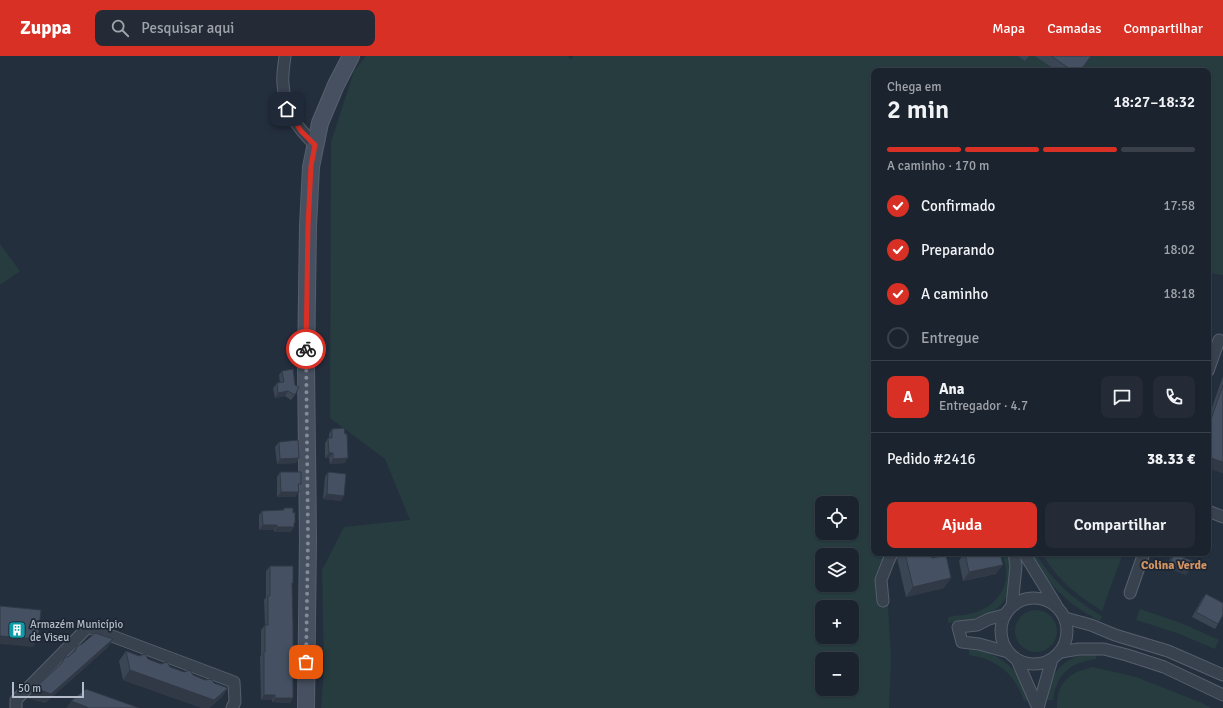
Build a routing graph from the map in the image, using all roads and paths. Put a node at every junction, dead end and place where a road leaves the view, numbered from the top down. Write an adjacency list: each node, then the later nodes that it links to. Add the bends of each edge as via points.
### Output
1 (285, 56): 3 (street, via 282,83 287,109 301,131)
2 (351, 56): 3 (street, via 320,123)
3 (315, 145): 25 (street, via 311,166 308,226)
4 (1219, 340): 5 (street)
5 (1211, 363)
6 (1211, 512): 7 (street)
7 (1223, 517)
8 (891, 556): 13 (street, via 881,580)
9 (1014, 556): 14 (street, via 1016,566)
10 (1026, 556): 15 (street)
11 (1143, 556): 12 (street)
12 (1130, 593)
13 (883, 602)
14 (1012, 606): 15 (street, via 1020,600 1040,598); 16 (street)
15 (1058, 608): 17 (street)
16 (1004, 615): 18 (street, via 1000,634); 18 (street, via 977,625 958,627 962,642)
17 (1065, 618): 19 (street, via 1065,644); 21 (street, via 1168,652)
18 (1008, 652): 20 (street)
19 (1056, 655): 20 (street, via 1044,663 1035,665); 22 (street, via 1079,649 1104,648 1164,667); 26 (street)
20 (1017, 660): 26 (street)
21 (1223, 676)
22 (1223, 695)
23 (16, 708): 24 (street, via 16,700 88,627 234,682 235,702)
24 (232, 708)
25 (306, 708)
26 (1038, 708)

